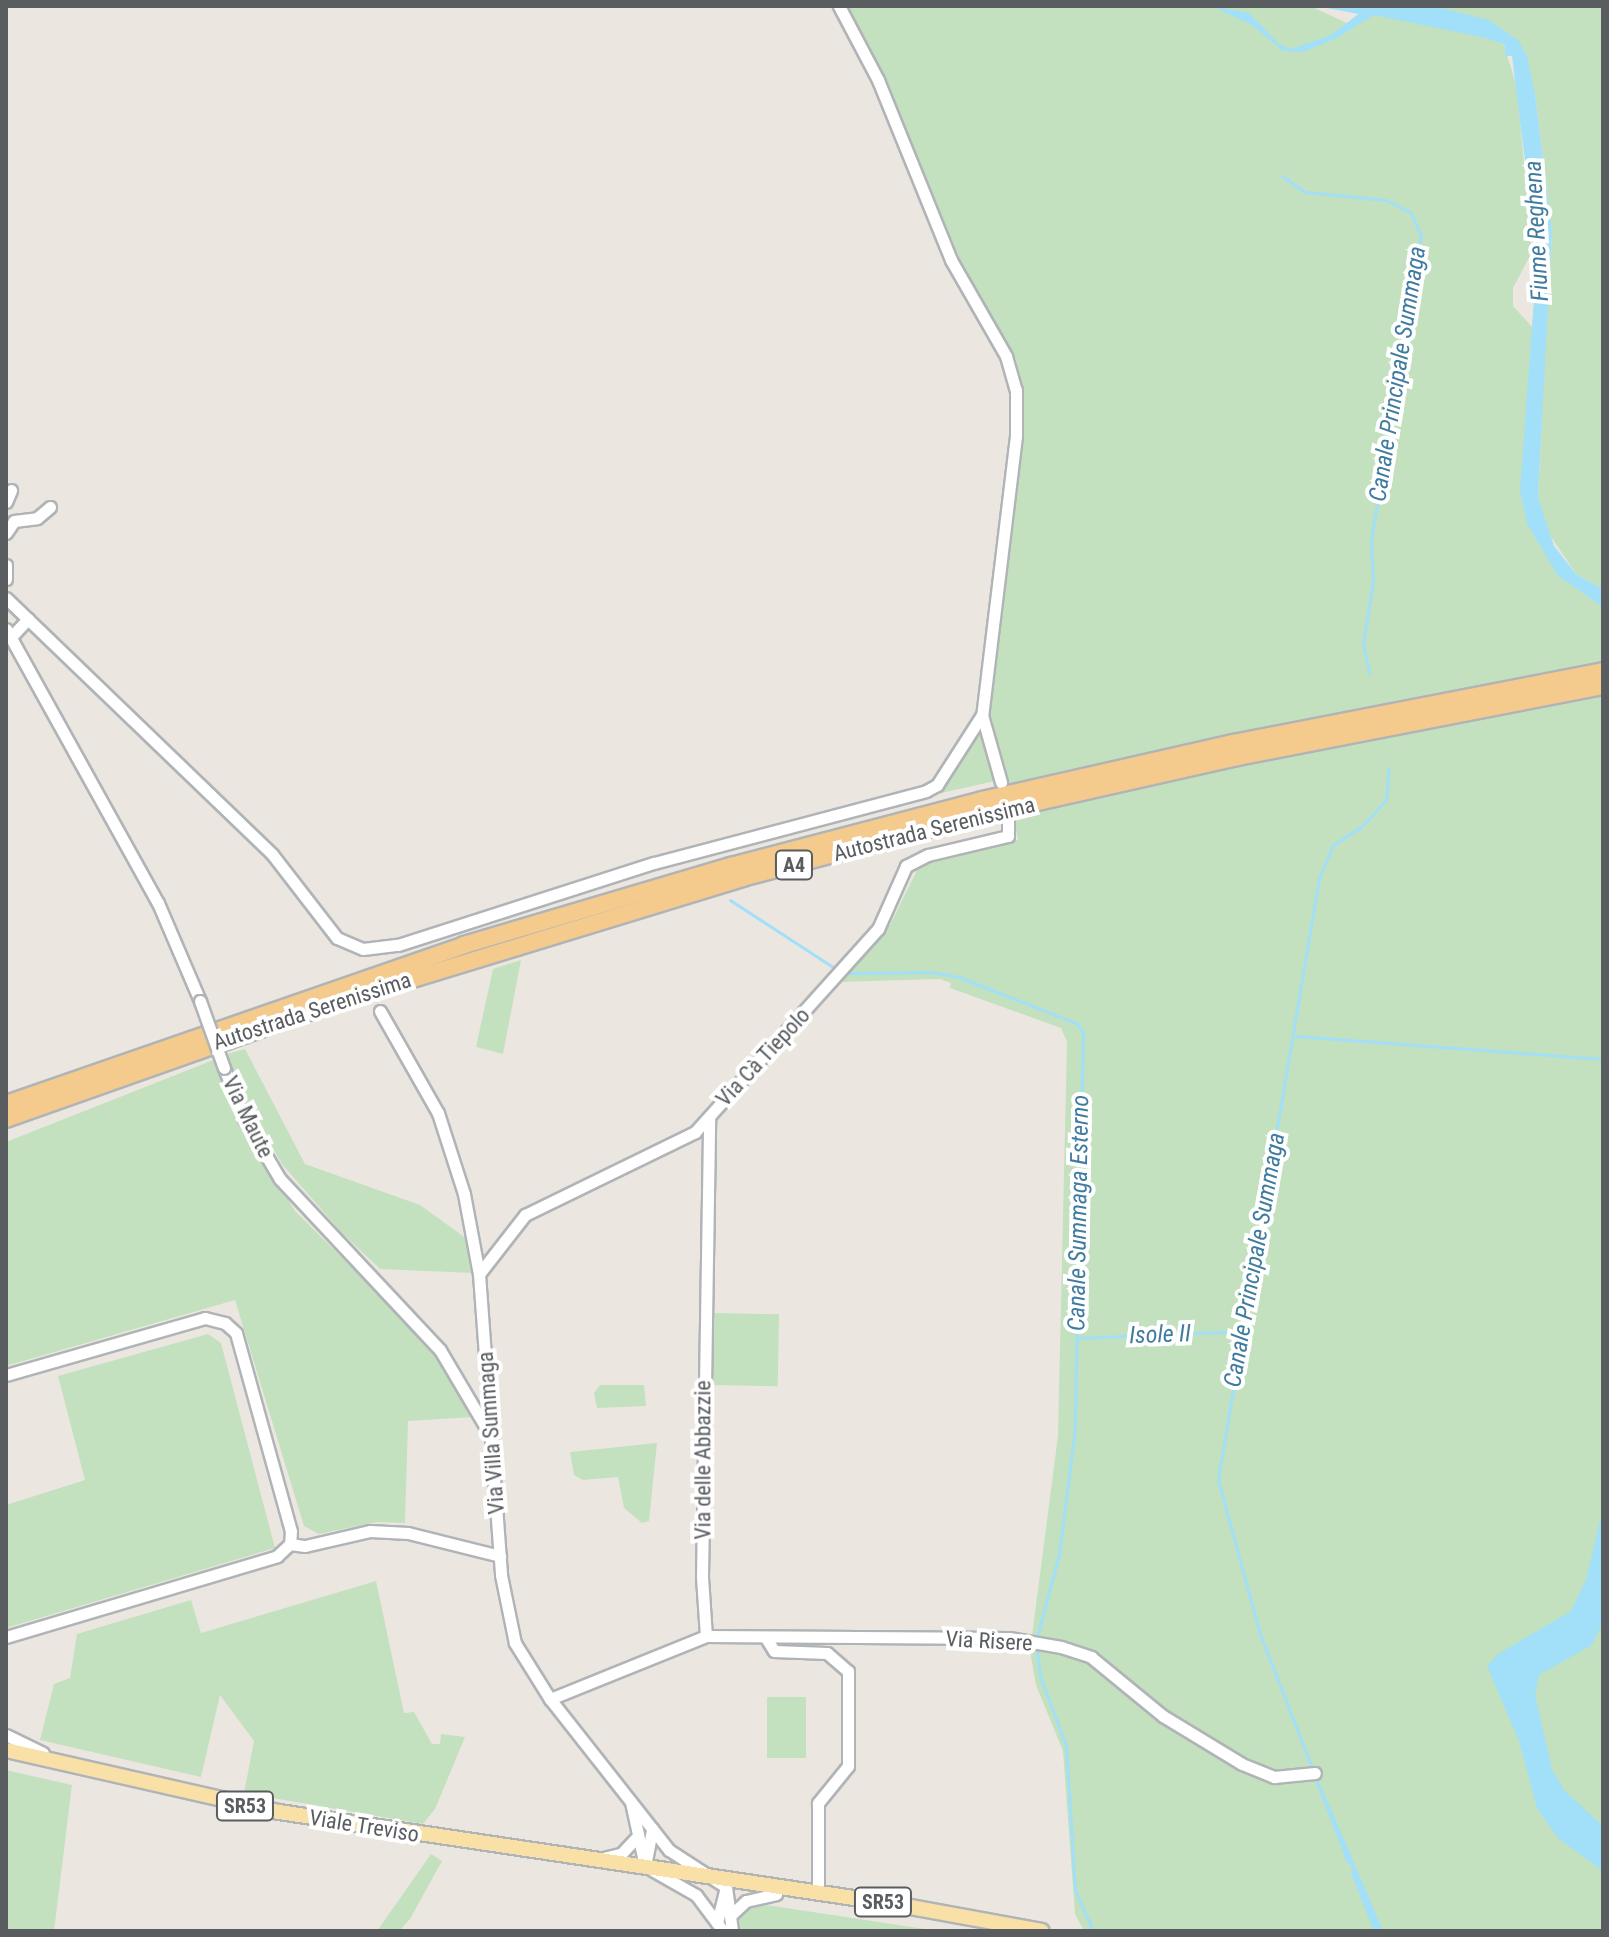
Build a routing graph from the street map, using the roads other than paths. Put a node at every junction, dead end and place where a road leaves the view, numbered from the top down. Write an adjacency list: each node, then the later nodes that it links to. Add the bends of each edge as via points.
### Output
1 (839, 6): 13 (street, via 878,80 951,260 1006,356 1016,390 1016,436)
2 (11, 490): 3 (street)
3 (6, 502)
4 (50, 507): 5 (street, via 37,518 14,521)
5 (6, 533)
6 (6, 565): 7 (street)
7 (6, 579)
8 (6, 598): 9 (street)
9 (28, 619): 10 (street); 13 (street, via 272,854 337,938 363,949 398,945 654,863 926,791 937,785)
10 (8, 633): 23 (street, Via Maute, bridge, via 168,922 244,1118 280,1179 440,1350)
11 (1603, 671): 17 (highway, Autostrada Serenissima / A4, via 1233,743 982,800 731,866 464,945)
12 (1603, 686): 19 (highway, Autostrada Serenissima / A4, via 1237,757 989,813 742,878 349,998)
13 (982, 715): 14 (street)
14 (1001, 782)
15 (1008, 818): 18 (street, Via Cà Tiepolo, via 1008,836 928,855 906,866 878,929)
16 (380, 1011): 20 (street, Via Villa Summaga, via 438,1113 464,1194)
17 (6, 1104)
18 (709, 1116): 20 (street, Via Cà Tiepolo, via 683,1140 525,1215); 27 (street, Via delle Abbazzie, via 702,1577)
19 (6, 1119)
20 (479, 1274): 22 (street, Via Villa Summaga)
21 (6, 1375): 25 (street, via 205,1318 225,1323 240,1348 291,1531)
22 (486, 1384): 23 (street); 24 (street, Via Villa Summaga)
23 (465, 1388): 24 (street, Via Maute)
24 (488, 1434): 26 (street, Via Villa Summaga)
25 (290, 1544): 26 (street, via 305,1546 382,1529); 28 (street, via 277,1556)
26 (500, 1556): 30 (street, Via Villa Summaga, via 515,1643)
27 (706, 1636): 29 (street, Via Risere); 30 (street)
28 (6, 1637)
29 (766, 1638): 33 (street, Via Risere, via 1009,1638 1061,1647 1091,1657 1163,1716 1242,1764 1274,1777); 44 (street, Via Risere, via 774,1651 827,1653 848,1671 848,1766 818,1803)
30 (550, 1699): 35 (street, Via Villa Summaga)
31 (6, 1735): 34 (street, via 52,1756)
32 (6, 1750): 34 (main road, Viale Treviso / SR53)
33 (1315, 1773)
34 (151, 1786): 38 (main road, Viale Treviso / SR53)
35 (631, 1802): 36 (street, Via Villa Summaga); 37 (street)
36 (652, 1829): 41 (street); 43 (street, Via Villa Summaga, via 677,1858)
37 (638, 1836): 39 (street, via 621,1854); 41 (street)
38 (488, 1846): 39 (main road, Viale Treviso / SR53); 40 (main road, Viale Treviso)
39 (599, 1858): 41 (main road, Viale Treviso / SR53)
40 (573, 1864): 41 (street); 42 (main road, Viale Treviso)
41 (645, 1866): 42 (street); 43 (main road, Viale Treviso / SR53)
42 (666, 1878): 43 (main road, Viale Treviso); 48 (street, via 696,1895)
43 (720, 1882): 44 (main road, SR53); 45 (main road); 46 (street); 48 (street)
44 (818, 1892): 47 (main road, SR53)
45 (776, 1894): 46 (street, via 746,1901); 47 (main road)
46 (732, 1915): 49 (street)
47 (968, 1918): 50 (main road, SR53)
48 (720, 1927)
49 (732, 1931)
50 (1042, 1931)

